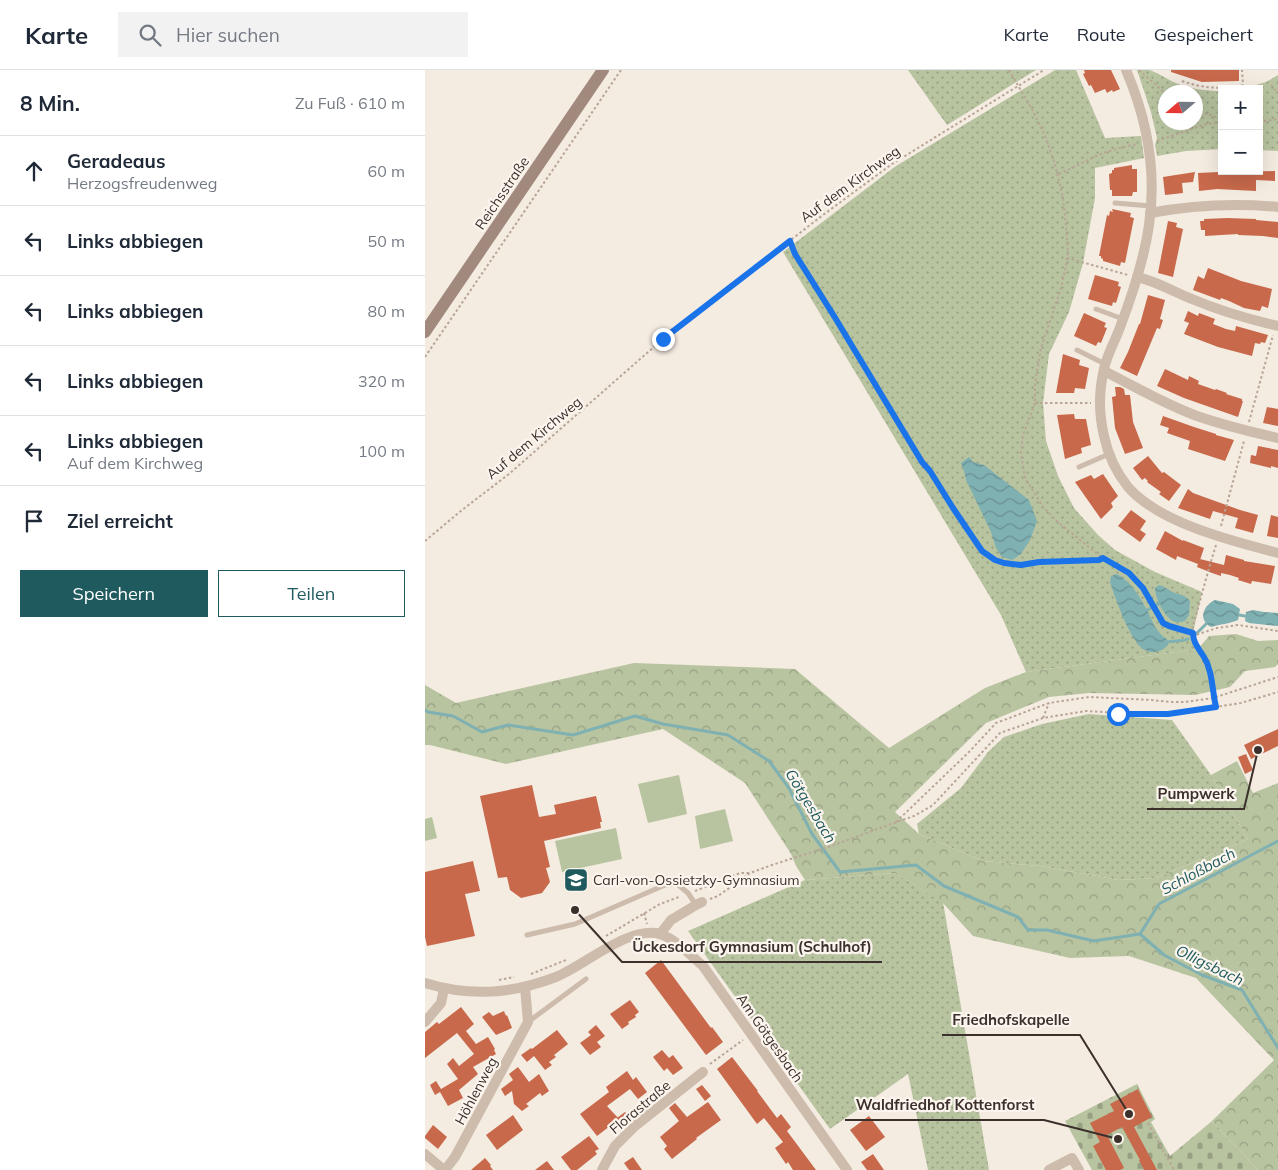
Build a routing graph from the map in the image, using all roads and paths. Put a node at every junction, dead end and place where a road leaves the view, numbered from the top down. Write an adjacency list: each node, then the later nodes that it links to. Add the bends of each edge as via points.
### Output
1 (603, 70): 29 (main road, Reichsstraße)
2 (621, 70): 31 (path)
3 (1009, 70): 10 (path)
4 (1045, 70): 10 (path, Auf dem Kirchweg)
5 (1126, 70): 18 (street)
6 (1139, 70): 11 (path)
7 (1242, 70): 8 (path, via 1243,85 1234,87 1207,88)
8 (1182, 81)
9 (1271, 85): 12 (path)
10 (1019, 86): 19 (path, via 1045,136); 23 (path, Auf dem Kirchweg, via 892,164)
11 (1158, 87)
12 (1278, 93)
13 (1203, 113): 14 (path)
14 (1218, 119)
15 (1278, 119): 17 (path)
16 (1218, 121): 18 (path)
17 (1263, 121)
18 (1149, 142): 19 (path, via 1103,153); 22 (street)
19 (1058, 174): 24 (path, via 1066,223)
20 (1115, 203): 22 (lane)
21 (1278, 207): 22 (street, via 1239,205)
22 (1151, 209): 25 (street)
23 (790, 241): 41 (path, Auf dem Kirchweg, via 663,339 509,474); 43 (path, via 922,462 982,551 995,560 1021,565)
24 (1067, 258): 25 (path); 34 (path, via 1061,288 1041,348)
25 (1137, 277): 27 (street); 28 (street, via 1217,309)
26 (1096, 310): 27 (lane)
27 (1123, 319): 32 (street)
28 (1277, 326): 33 (path)
29 (425, 332)
30 (1077, 350): 32 (lane)
31 (425, 358)
32 (1105, 367): 35 (street); 36 (street, via 1155,397 1196,416)
33 (1260, 383)
34 (1035, 403): 35 (path); 43 (path, via 1023,435 1021,454 1025,478 1043,507)
35 (1100, 403): 37 (street)
36 (1278, 438)
37 (1109, 454): 38 (lane); 42 (street, via 1129,487 1152,508 1197,529)
38 (1079, 467)
39 (1234, 479): 40 (path)
40 (1231, 488)
41 (425, 541)
42 (1278, 553)
43 (1103, 558): 46 (path, via 1129,573 1143,588 1163,623)
44 (1205, 582): 46 (path)
45 (1278, 630): 46 (path, via 1238,625)
46 (1192, 634): 49 (path, via 1206,662)
47 (1278, 677): 49 (path)
48 (1278, 692): 51 (path)
49 (1213, 698): 50 (path, via 1170,702 1089,697); 51 (path)
50 (1049, 703): 52 (path); 53 (path, via 996,723)
51 (1216, 707): 52 (path, via 1168,714 1086,711)
52 (1043, 718): 53 (path, via 1000,733 933,805)
53 (894, 824): 54 (path)
54 (750, 873): 55 (path, via 740,873); 57 (path, via 718,896)
55 (696, 890): 56 (path); 57 (path)
56 (688, 894): 57 (lane); 59 (lane, via 677,884 665,885 575,924); 60 (path, via 660,904)
57 (699, 904): 58 (street, via 671,920)
58 (659, 934): 67 (street, via 629,938 606,948 578,967); 71 (street, Am Götgesbach, via 675,942 703,966)
59 (527, 935)
60 (604, 937)
61 (566, 960): 62 (path)
62 (525, 976)
63 (516, 977): 65 (path)
64 (586, 979): 70 (lane, Höhlenweg)
65 (499, 980)
66 (425, 983): 68 (street)
67 (525, 987): 68 (street, via 490,993); 70 (street)
68 (444, 989): 69 (street, via 441,1003)
69 (425, 1022)
70 (528, 1022): 75 (street, Höhlenweg, via 455,1157)
71 (750, 1034): 72 (path); 77 (street, Am Götgesbach)
72 (703, 1072): 76 (street, Florastraße, via 635,1126 615,1146)
73 (1148, 1124): 80 (path)
74 (425, 1154): 75 (street)
75 (444, 1170)
76 (603, 1170)
77 (847, 1170)
78 (1049, 1170): 79 (street, via 1072,1158)
79 (1079, 1170)
80 (1174, 1170)

